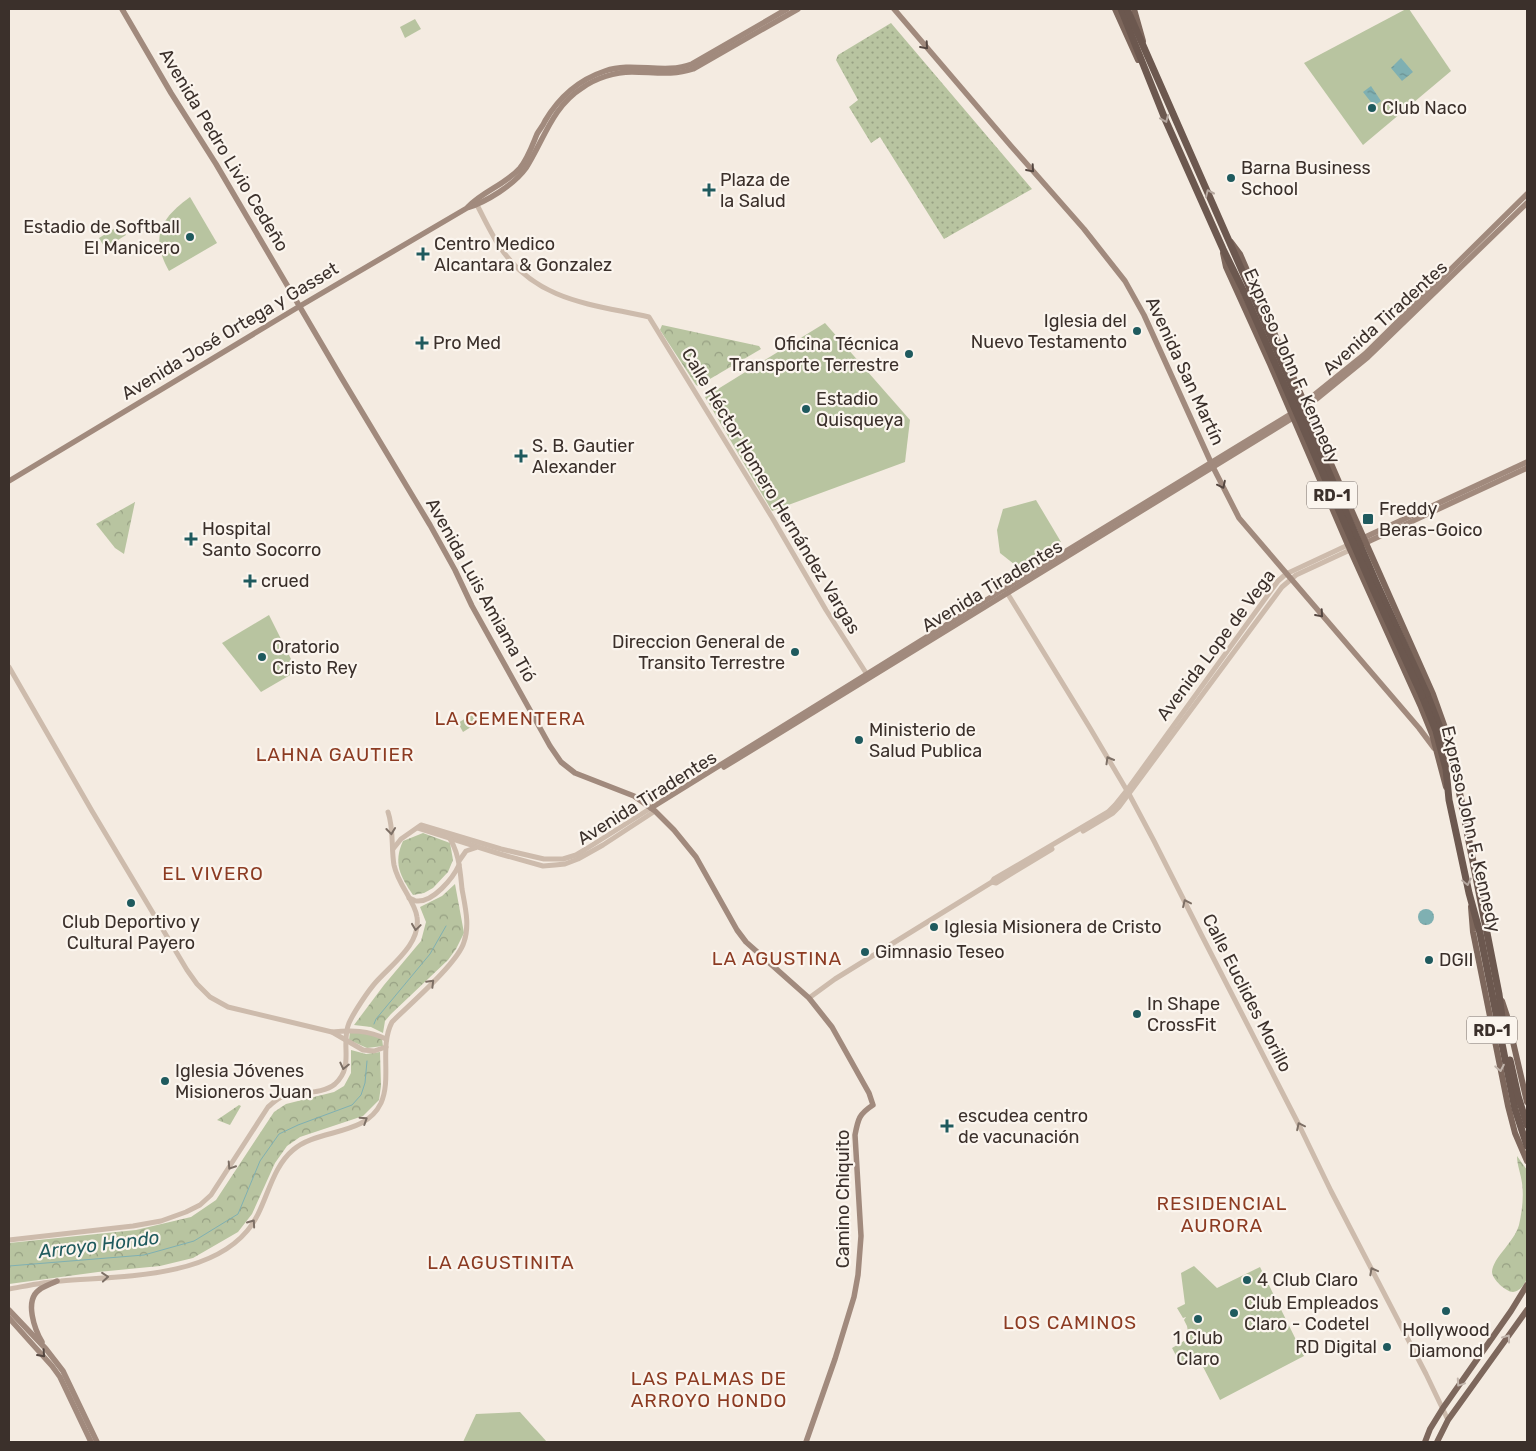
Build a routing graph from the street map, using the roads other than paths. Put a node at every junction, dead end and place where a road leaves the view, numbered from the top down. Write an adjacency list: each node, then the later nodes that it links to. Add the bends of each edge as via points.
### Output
1 (122, 9): 15 (main road, Avenida Pedro Livio Cedeño)
2 (788, 9): 10 (main road, Avenida José Ortega y Gasset, via 692,64 662,69 613,68 586,78 568,91 552,110 520,168)
3 (798, 9): 10 (main road, Avenida José Ortega y Gasset, via 693,70 676,74 623,73 601,78 580,88 556,114 521,174 509,185)
4 (894, 9): 23 (main road, Avenida San Martín, one-way to 23, via 1084,228 1125,281 1144,315)
5 (1115, 9): 8 (main road, RD-1)
6 (1121, 9): 7 (highway, Expreso John F. Kennedy / RD-1)
7 (1129, 13): 8 (highway, Expreso John F. Kennedy / RD-1); 12 (highway, Expreso John F. Kennedy / RD-1, one-way to 7)
8 (1146, 74): 13 (highway, Expreso John F. Kennedy / RD-1, one-way to 13)
9 (1527, 194): 18 (main road, Avenida Tiradentes, via 1365,354)
10 (476, 202): 15 (main road, Avenida José Ortega y Gasset); 35 (street, Calle Héctor Homero Hernández Vargas, via 502,250 541,286 568,300 649,317)
11 (1527, 203): 18 (main road, Avenida Tiradentes, via 1368,357)
12 (1228, 238): 14 (highway, Expreso John F. Kennedy / RD-1); 16 (main road, RD-1, via 1240,254)
13 (1223, 249): 14 (highway, Expreso John F. Kennedy / RD-1); 17 (main road, RD-1, via 1226,267)
14 (1248, 291): 36 (highway, Expreso John F. Kennedy / RD-1, bridge)
15 (300, 306): 25 (main road, Avenida José Ortega y Gasset); 41 (main road, Avenida Luis Amiama Tió, via 430,525 505,666 561,762 575,773 626,793)
16 (1285, 358): 17 (main road, via 1285,366 1296,391 1293,396 1286,394); 18 (main road, RD-1)
17 (1270, 364): 19 (main road, RD-1)
18 (1305, 405): 19 (main road, Avenida Tiradentes); 20 (main road, RD-1)
19 (1292, 417): 21 (main road, RD-1); 23 (main road, Avenida Tiradentes)
20 (1326, 452): 21 (main road, via 1310,423 1304,421 1300,428); 26 (main road, RD-1)
21 (1311, 459): 27 (main road, RD-1)
22 (1527, 462): 28 (main road, Avenida Lope de Vega)
23 (1212, 464): 30 (main road, Avenida San Martín, one-way to 30, via 1239,518); 32 (main road, Avenida Tiradentes)
24 (1527, 468): 28 (main road, Avenida Lope de Vega)
25 (9, 481)
26 (1344, 493): 27 (main road, via 1355,524 1352,531 1345,529); 28 (main road, RD-1)
27 (1329, 501): 29 (main road, RD-1)
28 (1364, 540): 29 (main road, Avenida Lope de Vega); 31 (main road, RD-1)
29 (1349, 548): 30 (street, Avenida Lope de Vega); 33 (main road, RD-1)
30 (1288, 576): 37 (main road, Avenida San Martín, one-way to 37, via 1420,728); 39 (street, Avenida Lope de Vega, via 1272,589)
31 (1386, 587): 33 (main road, via 1380,582 1370,559 1366,556 1360,558); 38 (main road, RD-1, via 1433,694 1448,736)
32 (1006, 591): 35 (main road, Avenida Tiradentes); 39 (street, Calle Euclides Morillo, one-way to 32)
33 (1370, 595): 37 (main road, RD-1, via 1422,707)
34 (9, 667): 52 (street, via 92,812 197,984 228,1007)
35 (868, 676): 41 (main road, Avenida Tiradentes)
36 (1424, 695): 38 (highway, Expreso John F. Kennedy / RD-1); 40 (highway, Expreso John F. Kennedy / RD-1, via 1446,769)
37 (1438, 754): 40 (main road, RD-1)
38 (1452, 761): 49 (highway, Expreso John F. Kennedy / RD-1)
39 (1128, 792): 50 (street, Avenida Lope de Vega, via 1108,812 994,879); 69 (street, Calle Euclides Morillo, one-way to 39)
40 (1449, 800): 48 (highway, Expreso John F. Kennedy / RD-1, one-way to 48)
41 (653, 809): 43 (street, Avenida Tiradentes, via 576,855 563,859 544,859); 44 (street, Avenida Tiradentes, via 597,849 565,864 543,866); 50 (main road, Avenida Luis Amiama Tió, via 696,857 746,942)
42 (388, 812): 45 (street, one-way to 45)
43 (449, 837): 44 (street, Avenida Tiradentes); 45 (street, Avenida Tiradentes, via 419,826); 46 (street)
44 (476, 847): 46 (street, via 464,853)
45 (393, 849): 47 (street, via 397,877)
46 (459, 863): 47 (street, via 454,875 435,895 418,901); 53 (street, one-way to 46, via 392,1022 449,965 464,944 467,924)
47 (408, 898): 51 (street, one-way to 51, via 418,918 414,939 374,983)
48 (1471, 899): 59 (highway, Expreso John F. Kennedy / RD-1, via 1515,1109); 60 (main road, RD-1, one-way to 60, via 1472,932 1502,1079 1515,1133)
49 (1499, 994): 56 (main road, RD-1); 58 (highway, Expreso John F. Kennedy / RD-1, via 1509,1055)
50 (809, 998): 57 (main road, Avenida Luis Amiama Tió, via 832,1027)
51 (347, 1030): 52 (street); 53 (street); 54 (street)
52 (332, 1032): 54 (street)
53 (386, 1039): 55 (street)
54 (346, 1041): 55 (street, via 369,1051); 61 (street, one-way to 61, via 345,1069 336,1082 324,1089 284,1096 268,1107 211,1195 200,1205 161,1221)
55 (386, 1047): 62 (street, one-way to 55, via 161,1273 196,1264 232,1245 257,1218 279,1166 293,1149 303,1142 358,1125 374,1113 385,1091)
56 (1527, 1102)
57 (873, 1105): 73 (main road, Camino Chiquito, via 858,1119 856,1135 861,1236 854,1297)
58 (1527, 1125)
59 (1527, 1146)
60 (1526, 1160)
61 (9, 1240)
62 (57, 1281): 64 (street); 68 (main road, via 36,1292 33,1299 36,1330)
63 (1527, 1285): 69 (main road, one-way to 69)
64 (9, 1288)
65 (9, 1310): 68 (main road)
66 (1527, 1310): 70 (main road, one-way to 66)
67 (9, 1318): 71 (main road, one-way to 71, via 60,1378)
68 (46, 1349): 72 (main road, via 68,1379)
69 (1443, 1408): 70 (street, Calle Euclides Morillo); 74 (main road)
70 (1448, 1420): 75 (main road)
71 (91, 1442)
72 (97, 1442)
73 (806, 1442)
74 (1424, 1442)
75 (1437, 1442)

